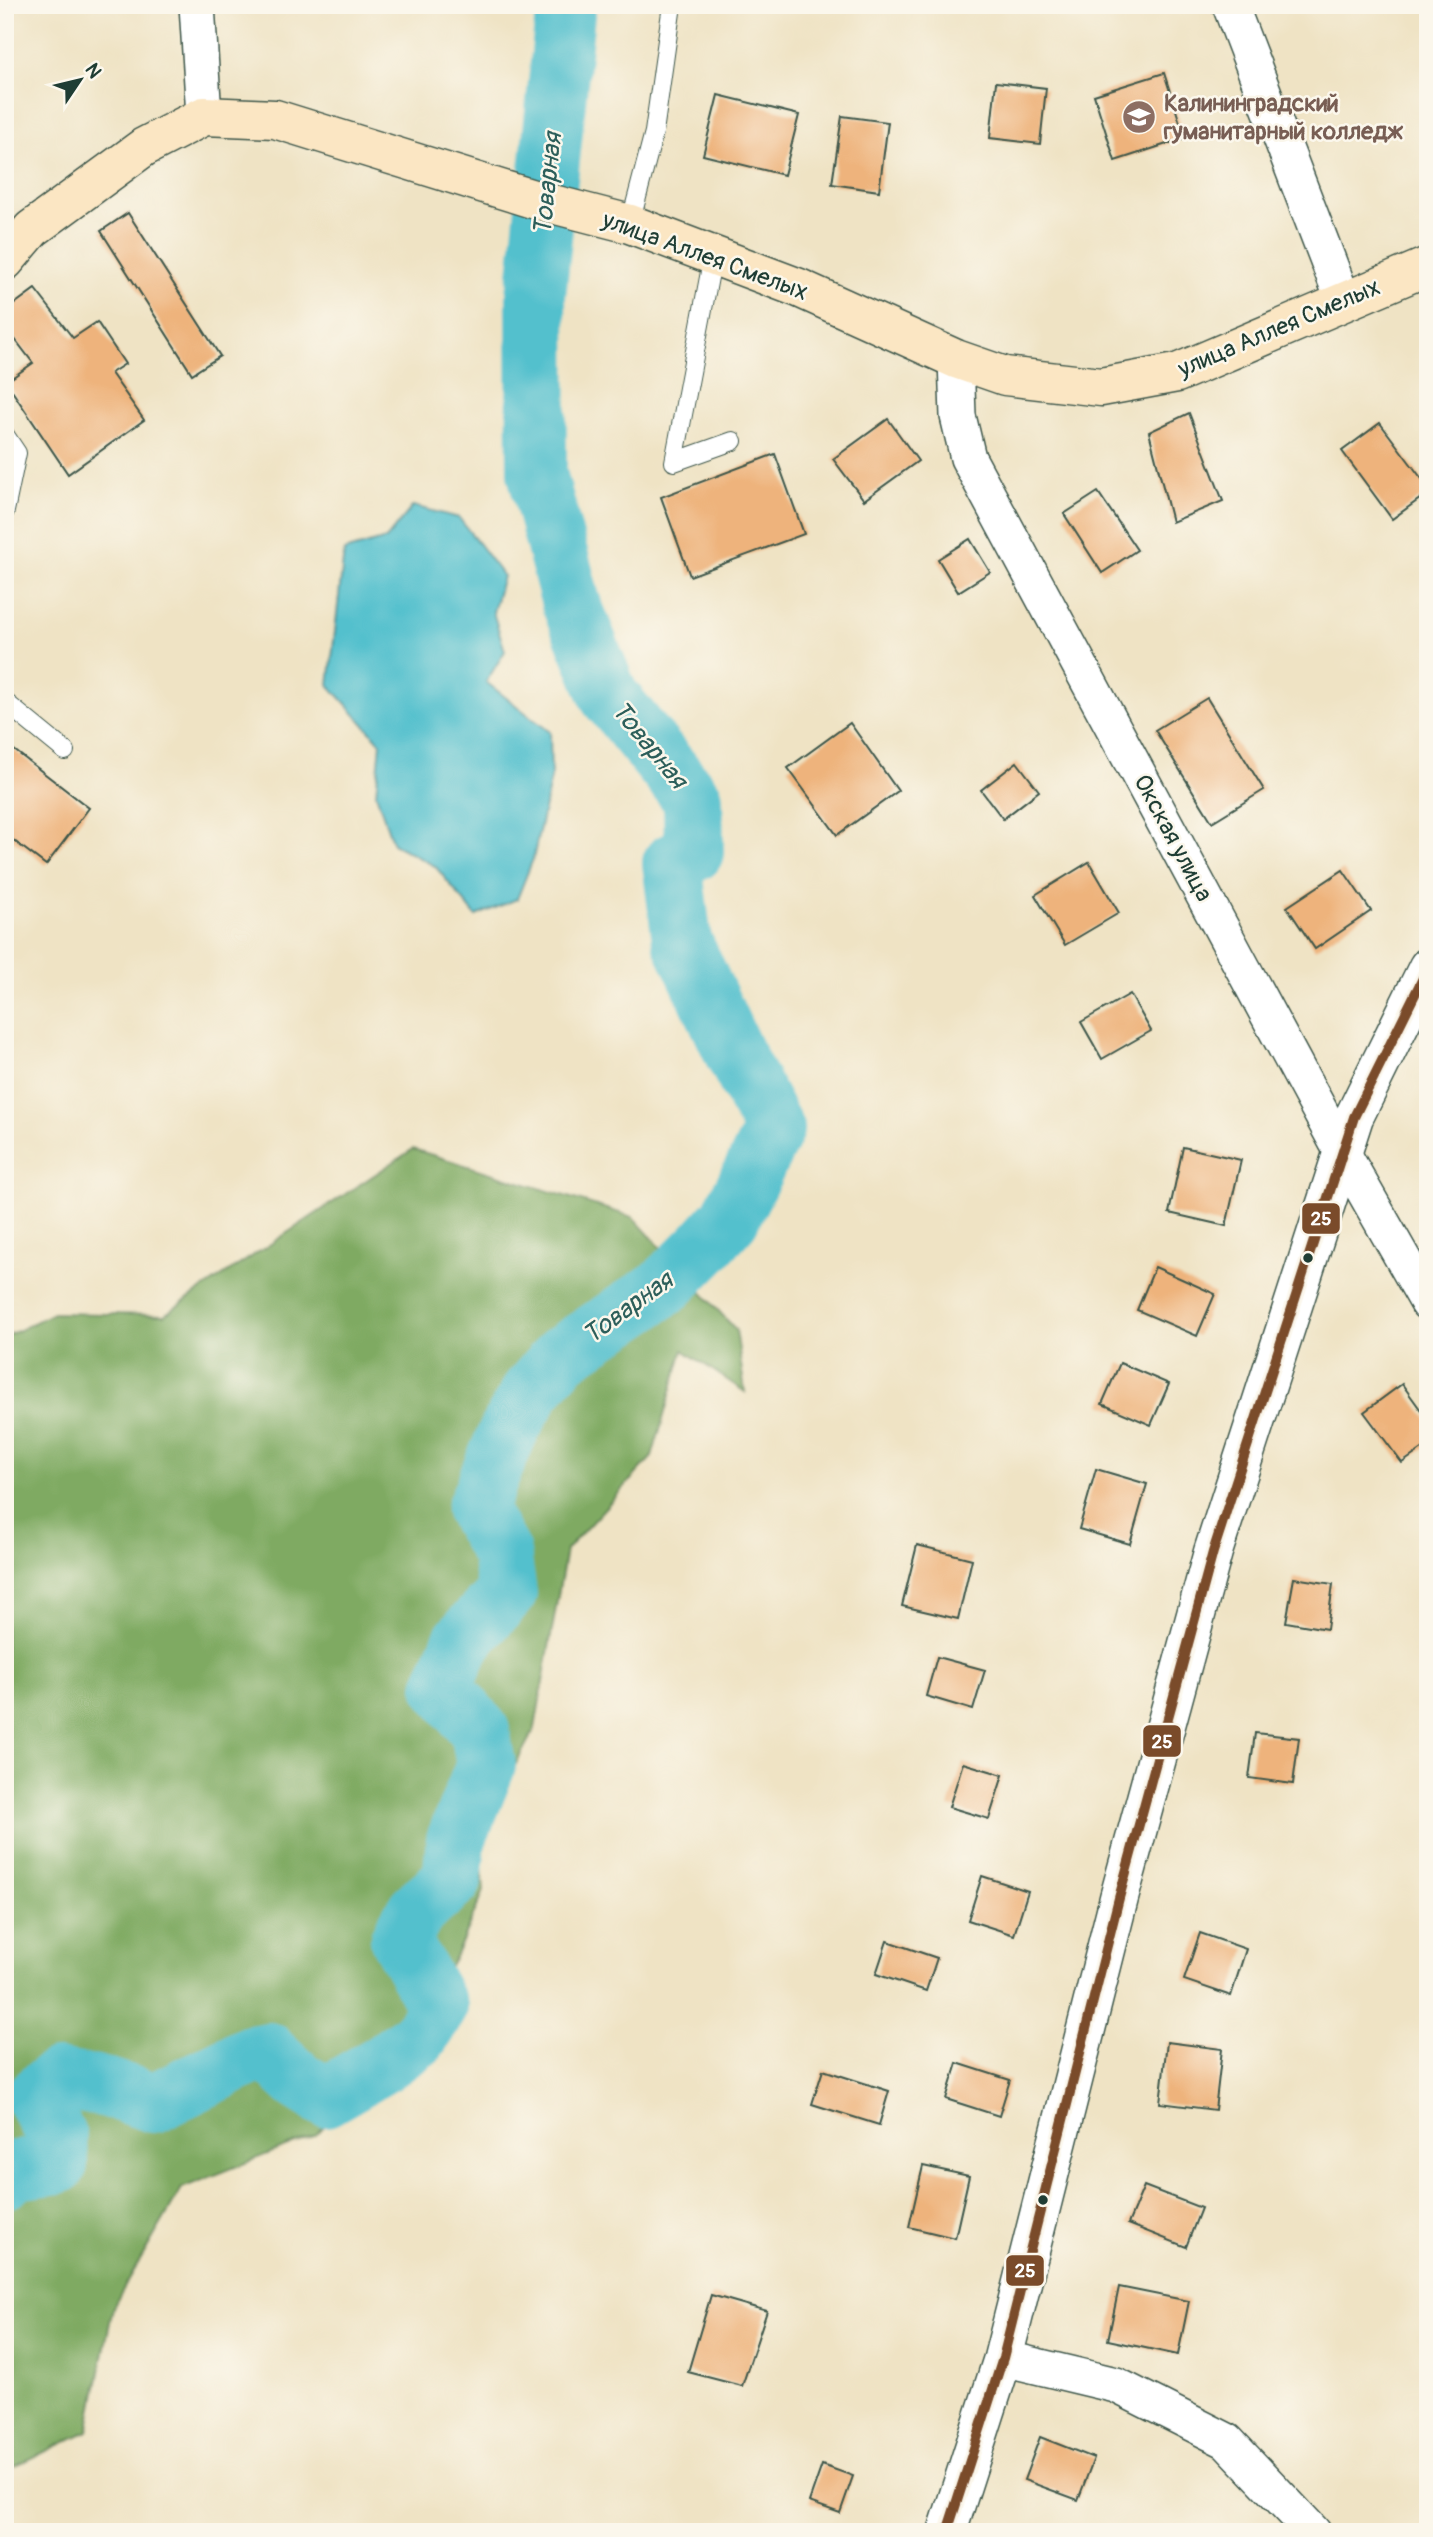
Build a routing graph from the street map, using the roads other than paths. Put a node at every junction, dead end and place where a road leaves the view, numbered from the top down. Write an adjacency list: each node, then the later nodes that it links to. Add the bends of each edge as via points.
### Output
1 (197, 5): 4 (street)
2 (672, 5): 5 (lane, via 654,132)
3 (1230, 5): 9 (street)
4 (204, 117): 5 (main road, улица Аллея Смелых, via 275,119); 7 (main road, улица Аллея Смелых, via 144,147 32,229)
5 (630, 224): 6 (main road, улица Аллея Смелых)
6 (713, 256): 10 (main road, улица Аллея Смелых, via 799,288); 12 (lane, via 674,462)
7 (5, 261)
8 (1428, 265): 9 (main road, улица Аллея Смелых)
9 (1346, 300): 10 (main road, улица Аллея Смелых, via 1177,373 1101,387 1005,376)
10 (956, 359): 17 (street, Окская улица, via 958,416 968,458)
11 (5, 435): 13 (lane, via 17,453)
12 (733, 441)
13 (5, 511)
14 (5, 702): 15 (lane)
15 (65, 751)
16 (1428, 967): 17 (street, via 1354,1116)
17 (1342, 1152): 18 (street, Окская улица); 19 (street, via 1213,1552 1119,1898)
18 (1428, 1303)
19 (1003, 2358): 20 (street); 21 (street, via 1116,2385 1227,2441)
20 (947, 2532)
21 (1313, 2532)

